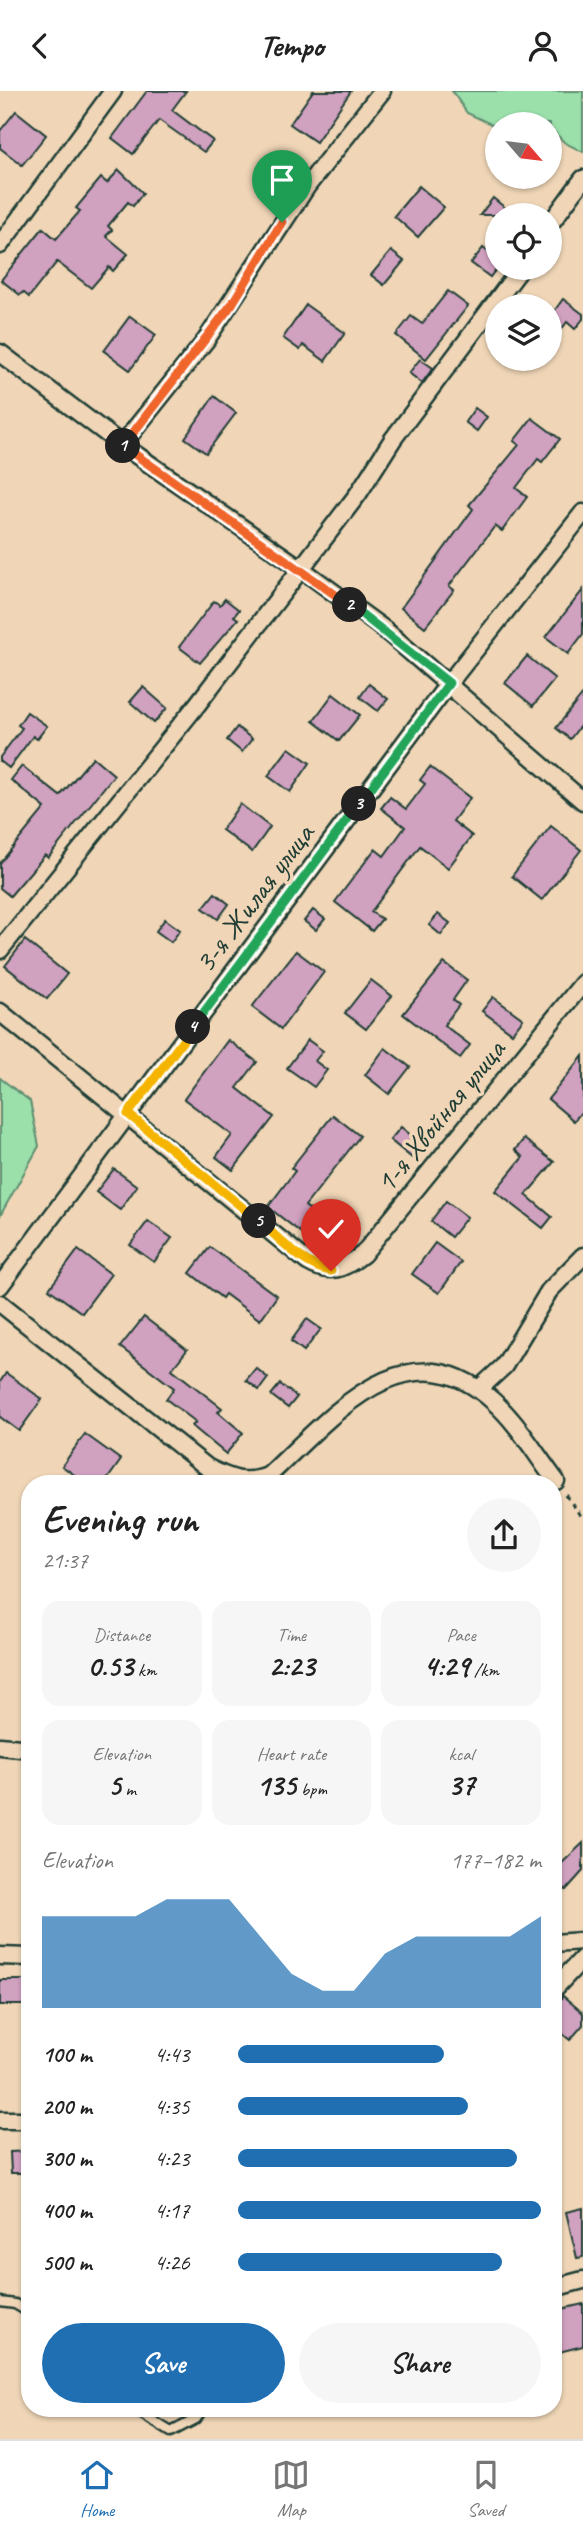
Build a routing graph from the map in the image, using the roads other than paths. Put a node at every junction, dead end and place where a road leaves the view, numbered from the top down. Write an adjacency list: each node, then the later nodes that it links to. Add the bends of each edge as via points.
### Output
1 (113, 91): 5 (street)
2 (382, 91): 8 (street, via 307,185 206,340)
3 (583, 179): 4 (street)
4 (562, 208)
5 (0, 245)
6 (512, 280): 10 (street)
7 (0, 352): 8 (street)
8 (121, 445): 10 (street)
9 (583, 513): 11 (street, 3-я Жилая улица)
10 (300, 568): 11 (street); 13 (street)
11 (449, 683): 12 (street); 16 (street, 3-я Жилая улица)
12 (583, 801)
13 (0, 950)
14 (583, 983): 16 (street, 1-я Хвойная улица, via 363,1254 331,1271 308,1262)
15 (0, 1012): 16 (street)
16 (128, 1114): 18 (street, 3-я Жилая улица)
17 (583, 1256): 20 (street, via 549,1291 504,1366)
18 (0, 1286)
19 (0, 1303): 21 (street, via 208,1468)
20 (479, 1389): 22 (street, via 430,1372 384,1378 359,1393); 23 (street, via 506,1414)
21 (225, 1475)
22 (269, 1475)
23 (552, 1475)
24 (0, 1746): 25 (street)
25 (21, 1748)
26 (583, 1941): 27 (street)
27 (562, 1942)
28 (0, 1956): 29 (street)
29 (21, 1957)
30 (583, 1958): 31 (street)
31 (562, 1980)
32 (0, 2120): 33 (street)
33 (21, 2120)
34 (583, 2280): 35 (street)
35 (562, 2286)
36 (0, 2302): 37 (lane)
37 (21, 2308)
38 (147, 2417): 39 (lane, via 171,2432)
39 (198, 2417)

